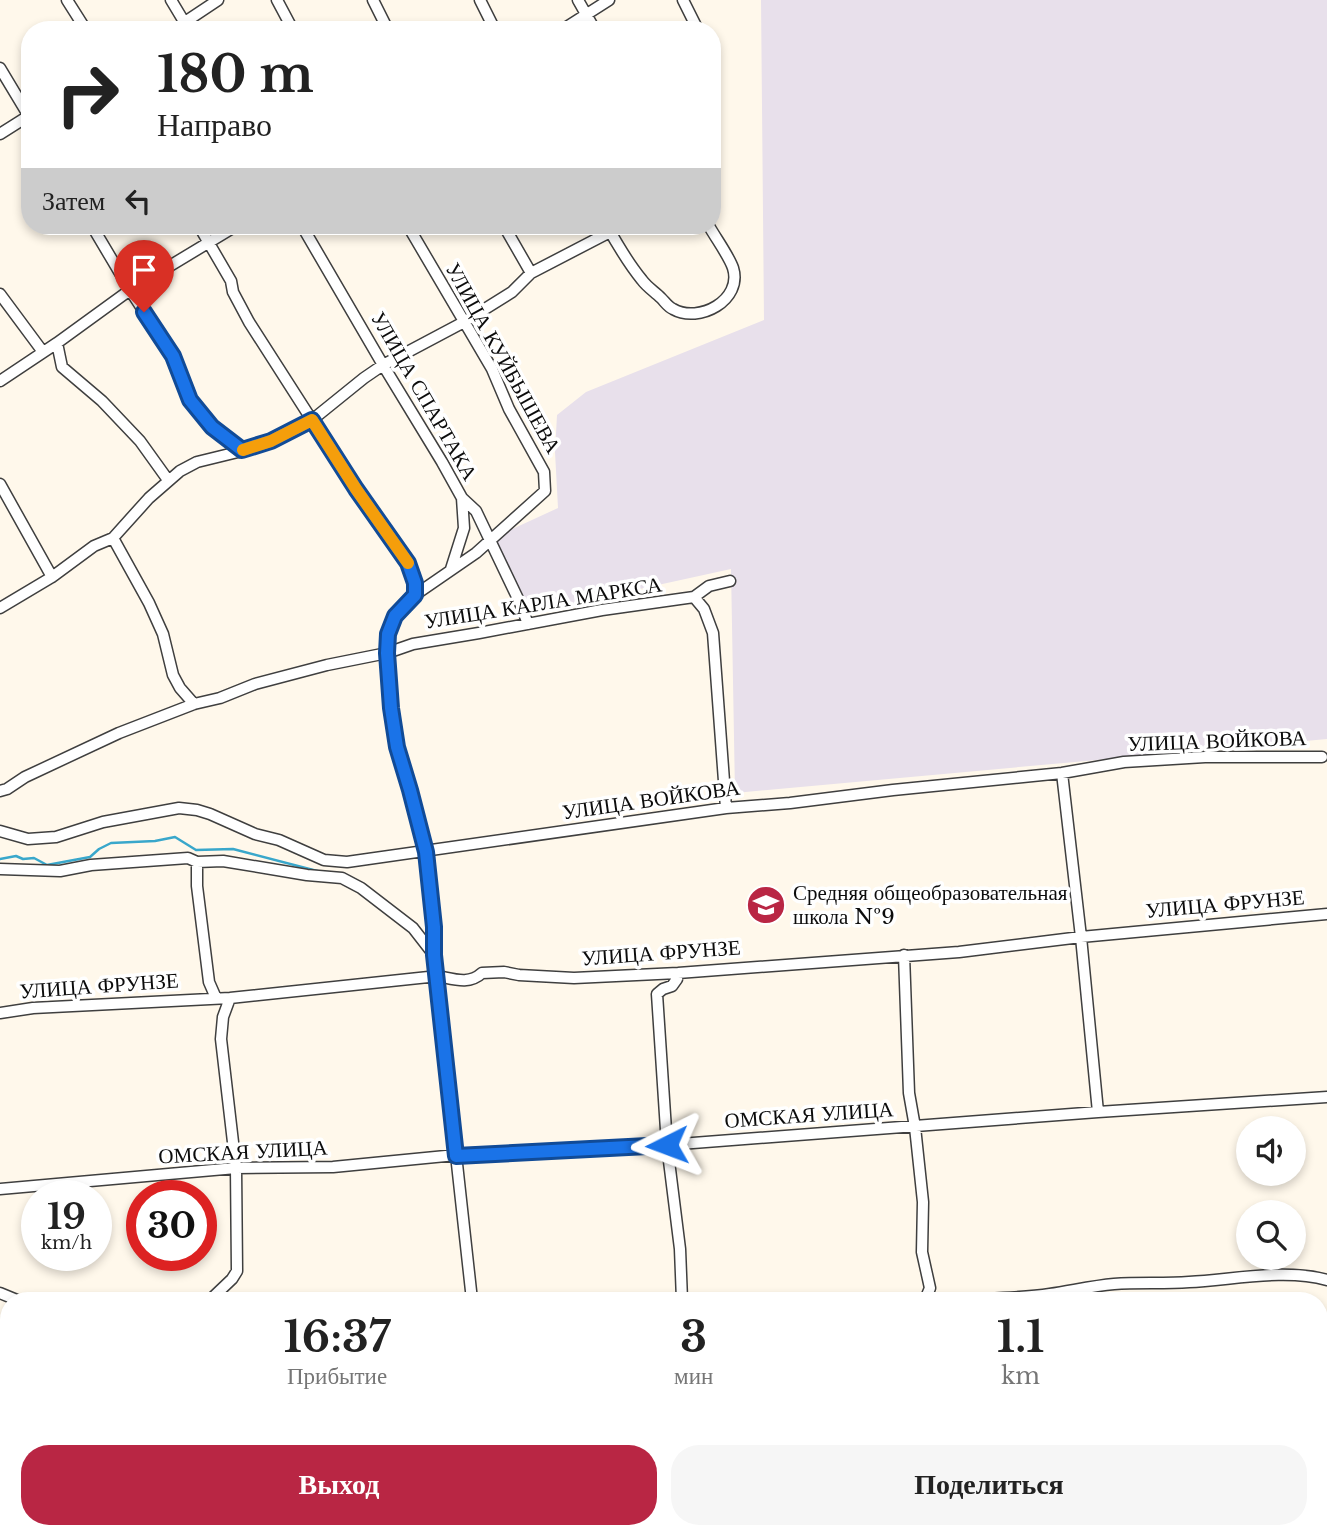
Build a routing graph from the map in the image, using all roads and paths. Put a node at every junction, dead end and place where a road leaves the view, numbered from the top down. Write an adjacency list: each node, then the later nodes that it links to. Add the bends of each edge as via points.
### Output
1 (67, 0): 11 (street)
2 (171, 0): 12 (street)
3 (218, 0): 13 (street)
4 (277, 0): 14 (street)
5 (373, 0): 15 (street)
6 (480, 0): 16 (street)
7 (578, 0): 10 (street)
8 (609, 0): 10 (street)
9 (682, 0): 19 (street)
10 (586, 14): 17 (street); 18 (street)
11 (80, 21)
12 (184, 21)
13 (193, 21)
14 (288, 21)
15 (384, 21)
16 (490, 21)
17 (576, 21)
18 (590, 21)
19 (693, 21)
20 (0, 68): 21 (street)
21 (21, 103)
22 (21, 122): 23 (street)
23 (0, 134)
24 (97, 235): 35 (street)
25 (206, 235): 33 (street)
26 (221, 235): 33 (street)
27 (307, 235): 40 (street, УЛИЦА СПАРТАКА)
28 (413, 235): 37 (street, УЛИЦА КУЙБЫШЕВА)
29 (509, 235): 34 (street)
30 (598, 235): 34 (street)
31 (612, 235): 32 (street, via 643,282 672,309 684,313 714,309 729,295 733,268)
32 (714, 235)
33 (210, 242): 35 (street); 42 (street, via 249,322)
34 (531, 273): 37 (street, via 512,292)
35 (130, 290): 38 (street); 43 (street, via 173,356 190,400 212,427)
36 (0, 294): 39 (street)
37 (464, 321): 40 (street); 48 (street, УЛИЦА КУЙБЫШЕВА, via 544,472 545,491)
38 (57, 343): 39 (street); 44 (street, via 62,367 140,441)
39 (43, 352): 41 (street)
40 (383, 365): 42 (street); 46 (street, УЛИЦА СПАРТАКА)
41 (0, 380)
42 (312, 420): 43 (street); 52 (street, via 408,563)
43 (242, 450): 44 (street, via 197,462)
44 (168, 480): 47 (street)
45 (0, 484): 50 (street)
46 (462, 498): 48 (street, УЛИЦА СПАРТАКА, via 476,511); 49 (street, via 464,528)
47 (113, 538): 50 (street); 57 (street, via 163,634 173,675)
48 (489, 540): 49 (street); 55 (street, УЛИЦА СПАРТАКА)
49 (451, 570): 52 (street)
50 (52, 577): 54 (street)
51 (730, 581): 53 (street, УЛИЦА КАРЛА МАРКСА, via 709,586)
52 (415, 595): 56 (street, via 395,616)
53 (694, 597): 55 (street, УЛИЦА КАРЛА МАРКСА); 62 (street, via 713,633)
54 (0, 608)
55 (528, 624): 56 (street, УЛИЦА КАРЛА МАРКСА, via 414,643)
56 (387, 653): 57 (street, УЛИЦА КАРЛА МАРКСА, via 299,672); 64 (street, via 397,747)
57 (194, 704): 60 (street, УЛИЦА КАРЛА МАРКСА, via 119,733)
58 (1322, 757): 59 (street, УЛИЦА ВОЙКОВА, via 1205,757 1124,762)
59 (1062, 773): 62 (street, УЛИЦА ВОЙКОВА); 68 (street)
60 (3, 790): 61 (street, УЛИЦА КАРЛА МАРКСА)
61 (0, 801)
62 (726, 808): 64 (street, УЛИЦА ВОЙКОВА)
63 (0, 831): 64 (street, УЛИЦА ВОЙКОВА, via 28,839 56,837 103,822 179,808 210,814 324,860 347,862)
64 (426, 852): 69 (street)
65 (197, 862): 66 (street, via 188,858 91,864 60,871); 69 (street, via 223,860 342,878 413,928); 73 (street, via 209,982)
66 (0, 869)
67 (1327, 914): 68 (street, УЛИЦА ФРУНЗЕ)
68 (1081, 937): 70 (street, УЛИЦА ФРУНЗЕ); 77 (street)
69 (434, 955): 72 (street)
70 (904, 955): 71 (street, УЛИЦА ФРУНЗЕ); 78 (street, via 909,1093)
71 (678, 973): 72 (street, УЛИЦА ФРУНЗЕ, via 574,978 504,972 482,973 468,981); 79 (street, via 672,986 657,994)
72 (438, 976): 74 (street, УЛИЦА ФРУНЗЕ); 80 (street)
73 (215, 998): 74 (street, УЛИЦА ФРУНЗЕ); 75 (street, УЛИЦА ФРУНЗЕ)
74 (230, 998): 81 (street, via 221,1039)
75 (0, 1013)
76 (1327, 1097): 77 (street, ОМСКАЯ УЛИЦА)
77 (1098, 1112): 78 (street, ОМСКАЯ УЛИЦА)
78 (915, 1127): 79 (street, ОМСКАЯ УЛИЦА); 87 (street)
79 (667, 1145): 80 (street, ОМСКАЯ УЛИЦА); 86 (street)
80 (456, 1156): 81 (street, ОМСКАЯ УЛИЦА, via 333,1167); 85 (street)
81 (236, 1168): 82 (street, ОМСКАЯ УЛИЦА); 84 (street, via 237,1270)
82 (0, 1189)
83 (1327, 1280): 88 (street, via 1265,1276 1114,1284)
84 (218, 1292)
85 (471, 1292)
86 (682, 1292)
87 (928, 1292)
88 (1059, 1292)

